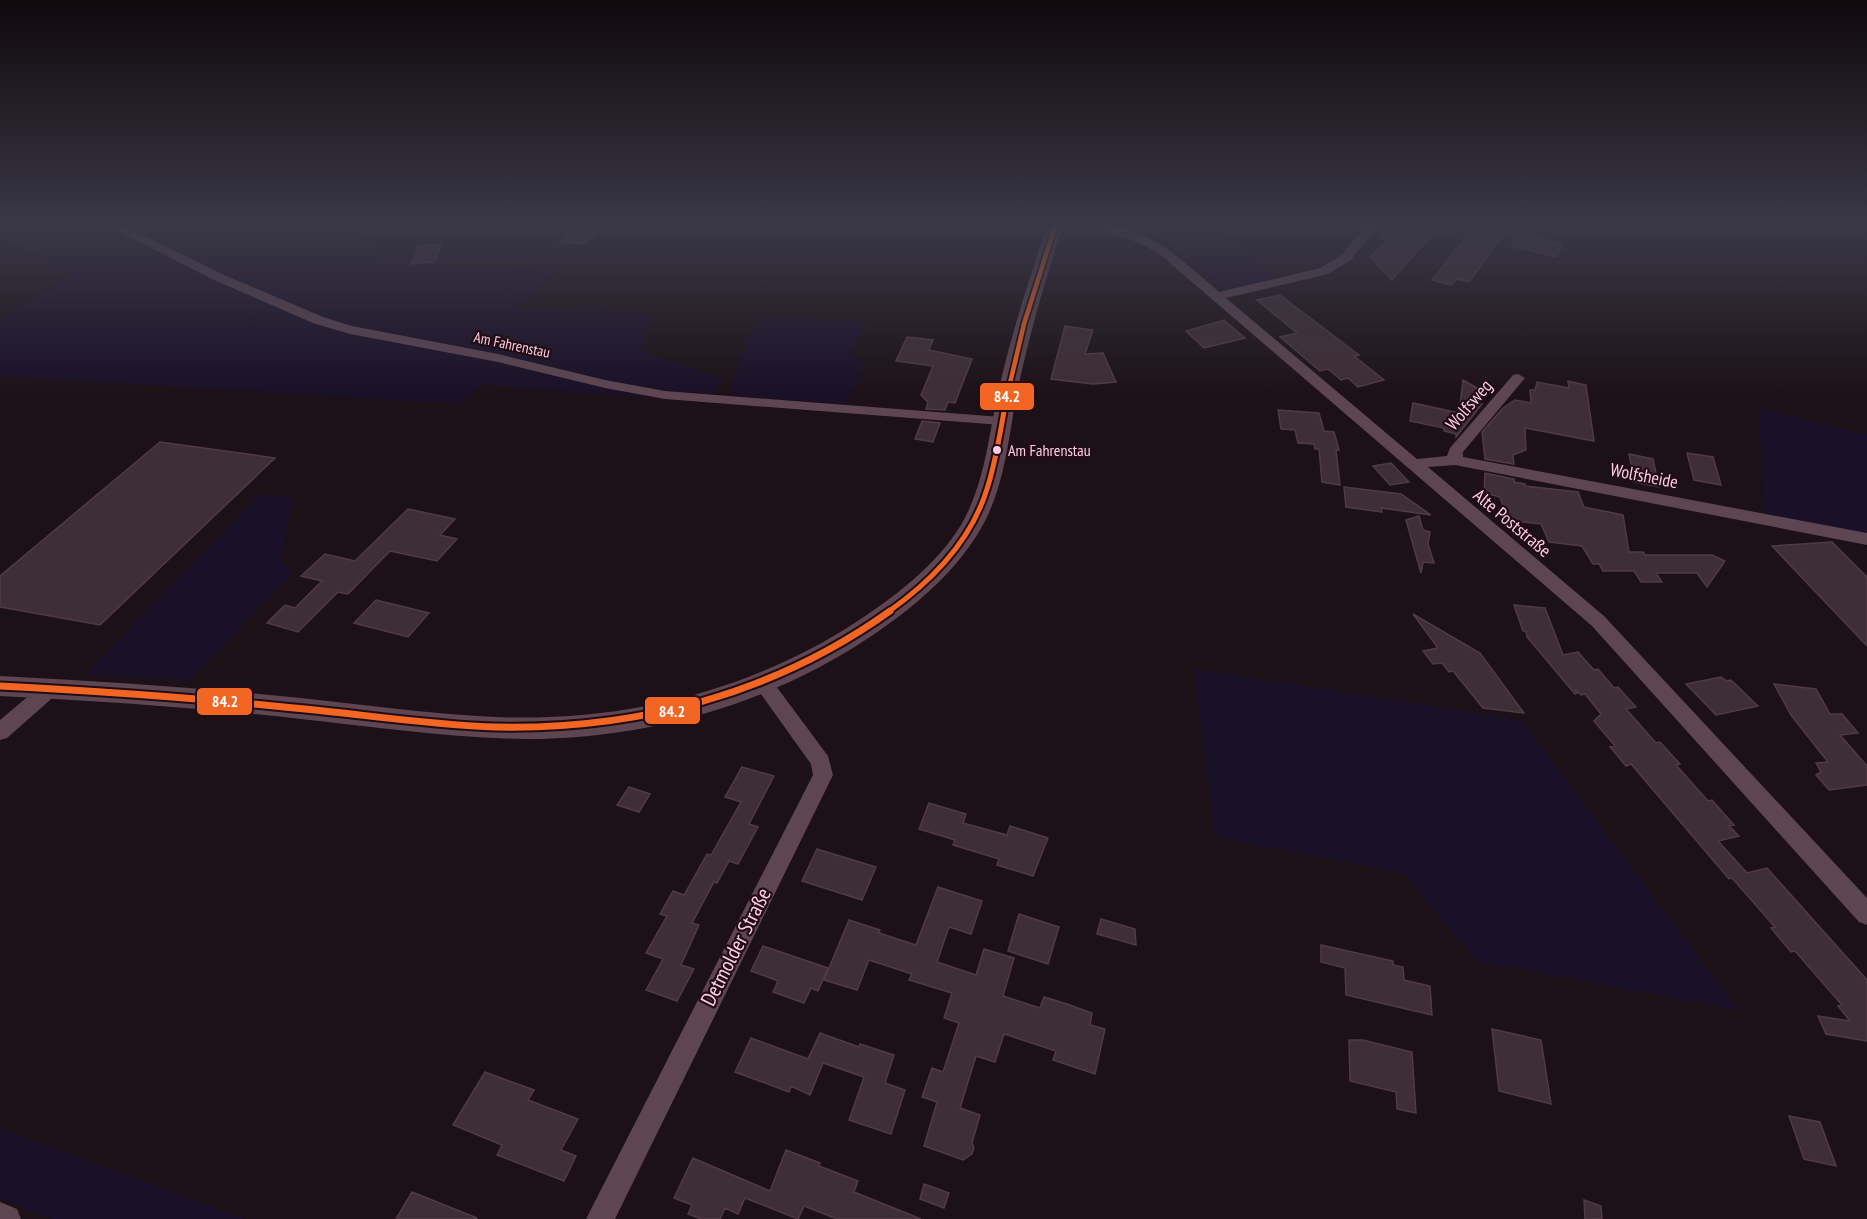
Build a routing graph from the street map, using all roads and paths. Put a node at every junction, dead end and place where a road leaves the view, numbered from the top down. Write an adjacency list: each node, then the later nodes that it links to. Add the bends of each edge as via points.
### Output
1 (222, 280): 7 (street, Am Fahrenstau, via 318,320 359,332 665,395)
2 (1039, 280): 7 (street)
3 (1197, 280): 5 (street, Alte Poststraße)
4 (1289, 280): 5 (street)
5 (1217, 296): 9 (street, Alte Poststraße)
6 (1518, 378): 8 (street, Wolfsweg, via 1455,451)
7 (1001, 421): 11 (street, via 990,484 972,525 946,558 909,597 849,640)
8 (1455, 460): 9 (street, Wolfsheide); 10 (street, Wolfsheide)
9 (1413, 465): 15 (street, Alte Poststraße, via 1598,621)
10 (1867, 539)
11 (763, 683): 13 (street, via 665,714 562,727 484,727); 18 (street, Detmolder Straße, via 821,762 823,775)
12 (0, 686): 13 (street)
13 (51, 688): 14 (street)
14 (0, 732)
15 (1867, 914)
16 (0, 1216): 17 (street)
17 (7, 1219)
18 (600, 1219)

